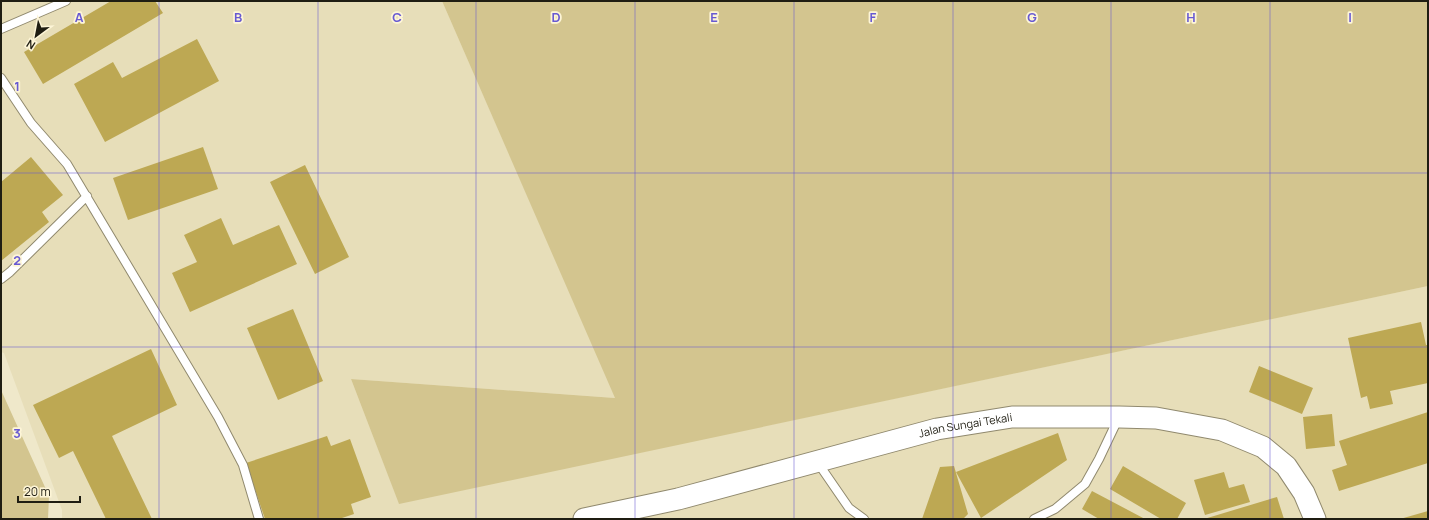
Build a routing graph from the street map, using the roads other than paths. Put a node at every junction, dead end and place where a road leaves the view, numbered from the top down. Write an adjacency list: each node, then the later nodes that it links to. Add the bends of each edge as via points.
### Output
1 (66, 1): 2 (lane)
2 (1, 29)
3 (1, 78): 4 (lane, via 31,123 67,164)
4 (87, 196): 5 (lane); 8 (lane, via 218,417 243,465)
5 (1, 278)
6 (1119, 417): 7 (street, Jalan Sungai Tekali, via 1012,417 937,429); 11 (lane, via 1085,484 1055,509); 12 (street, Jalan Sungai Tekali, via 1156,418 1222,430 1263,447 1286,466 1304,493)
7 (817, 462): 9 (street, Jalan Sungai Tekali, via 678,499); 10 (lane, via 849,508)
8 (259, 519)
9 (584, 519)
10 (864, 519)
11 (1034, 519)
12 (1315, 519)

